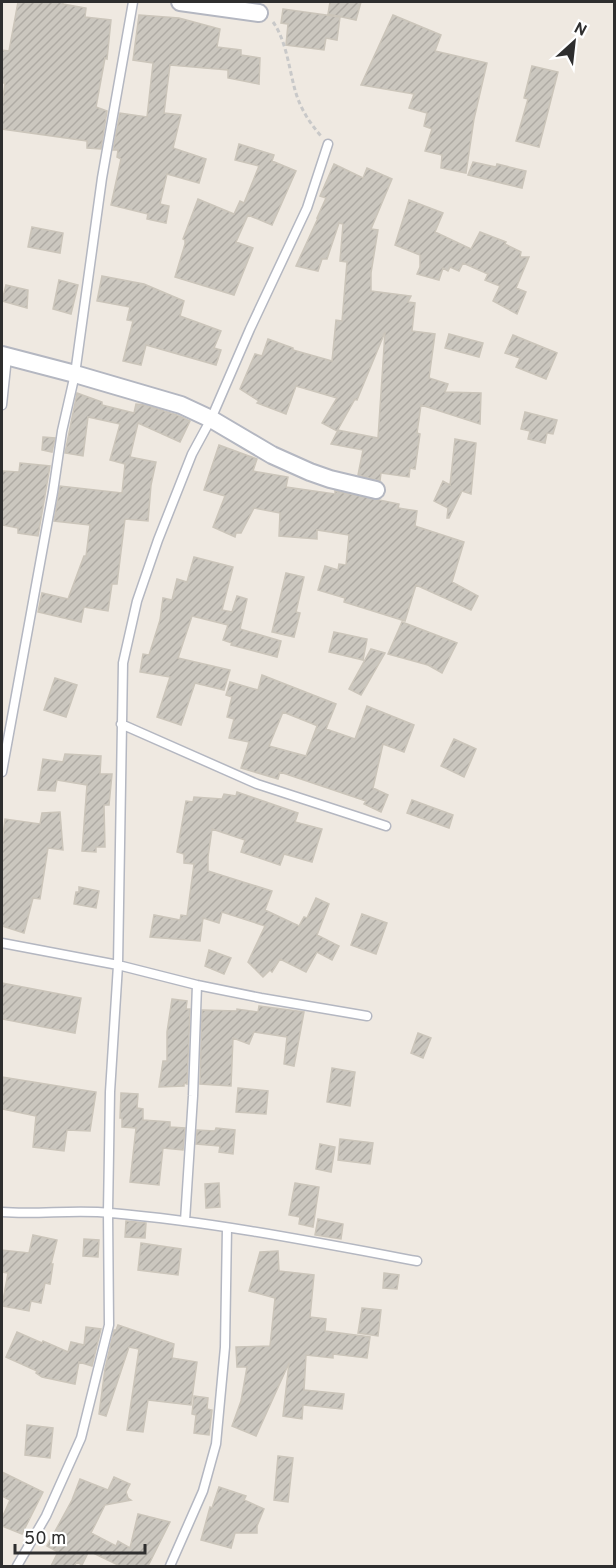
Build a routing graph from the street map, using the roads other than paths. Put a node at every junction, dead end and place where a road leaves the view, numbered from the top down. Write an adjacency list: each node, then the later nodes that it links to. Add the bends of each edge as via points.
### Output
1 (133, 2): 6 (lane, via 102,178)
2 (180, 2): 3 (street)
3 (259, 13)
4 (328, 144): 8 (lane, via 307,208)
5 (4, 356): 6 (street); 7 (lane)
6 (75, 374): 8 (street, via 182,405); 11 (lane)
7 (2, 405)
8 (212, 419): 9 (street, via 272,455 310,472); 10 (lane, via 192,454 137,601 123,663)
9 (376, 490)
10 (121, 724): 12 (lane, via 257,784); 14 (lane)
11 (2, 772)
12 (386, 825)
13 (2, 943): 14 (lane)
14 (118, 965): 15 (lane); 18 (lane)
15 (197, 985): 16 (lane); 19 (lane)
16 (367, 1016)
17 (2, 1212): 18 (lane)
18 (108, 1212): 19 (lane); 22 (lane, via 109,1325 81,1438 46,1516)
19 (185, 1221): 20 (lane)
20 (227, 1228): 21 (lane); 23 (lane, via 225,1347 216,1444 203,1491)
21 (417, 1261)
22 (17, 1566)
23 (170, 1566)

